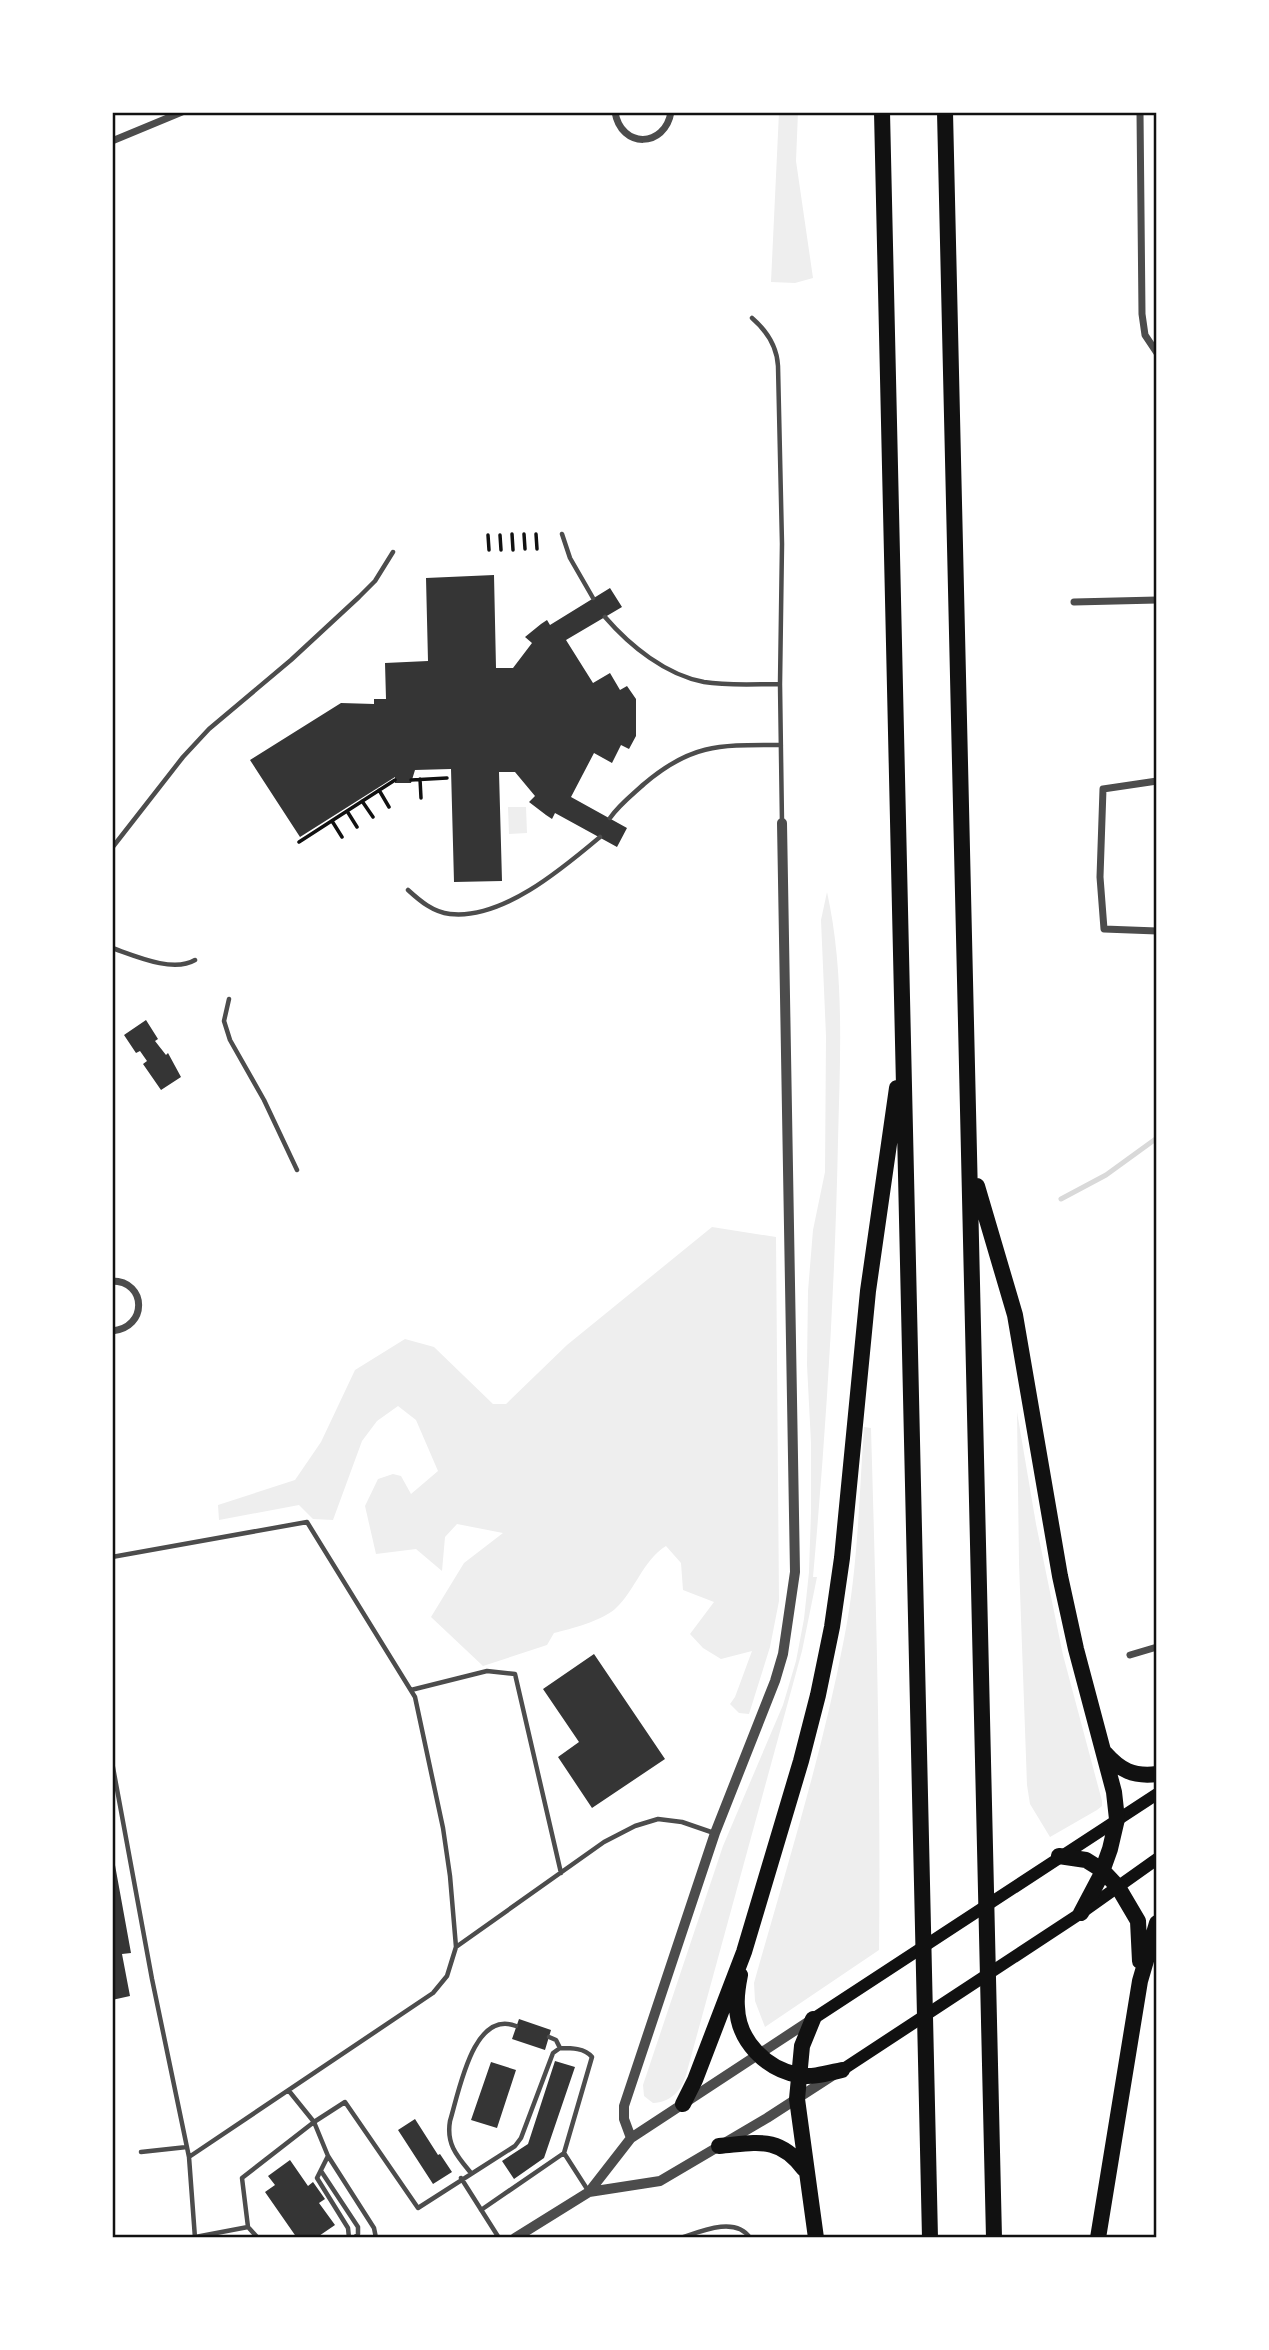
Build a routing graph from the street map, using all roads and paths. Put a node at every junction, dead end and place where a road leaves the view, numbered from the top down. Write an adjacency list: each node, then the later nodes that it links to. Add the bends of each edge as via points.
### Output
1 (182, 112): 7 (street)
2 (615, 112): 3 (street, via 628,135 647,139 664,131)
3 (671, 112)
4 (882, 112): 52 (highway)
5 (945, 112): 53 (highway)
6 (1140, 112): 9 (street, via 1142,314 1145,335)
7 (112, 141)
8 (752, 318): 26 (lane, via 768,335 777,356)
9 (1157, 353)
10 (512, 534): 18 (path)
11 (524, 534): 19 (path)
12 (536, 534): 20 (path)
13 (562, 534): 22 (lane)
14 (488, 535): 16 (path)
15 (500, 535): 17 (path)
16 (489, 550)
17 (500, 550)
18 (513, 550)
19 (525, 550)
20 (537, 550)
21 (393, 552): 46 (lane, via 359,597 209,729)
22 (593, 598)
23 (1157, 600): 24 (street)
24 (1074, 602)
25 (606, 617): 26 (lane, via 645,653 683,676 715,683)
26 (780, 684): 27 (lane)
27 (781, 746): 39 (lane, via 722,746 691,753 658,773); 41 (lane)
28 (447, 778): 30 (path)
29 (411, 779): 30 (path)
30 (421, 779): 34 (path)
31 (395, 780): 33 (path)
32 (1157, 781): 48 (street, via 1103,789 1100,877 1104,929)
33 (379, 790): 35 (path); 36 (path)
34 (421, 798)
35 (362, 801): 37 (path); 38 (path)
36 (389, 807)
37 (347, 811): 40 (path); 42 (path)
38 (373, 817)
39 (610, 818)
40 (332, 821): 43 (path); 45 (path)
41 (782, 824): 66 (street, via 795,1572 783,1654)
42 (357, 827)
43 (342, 837)
44 (600, 837): 47 (lane, via 521,895 493,908 451,914 427,906)
45 (299, 842)
46 (112, 848)
47 (408, 890)
48 (1157, 931)
49 (112, 948): 50 (lane, via 164,963 186,965)
50 (195, 960)
51 (229, 999): 54 (lane, via 224,1021 230,1040)
52 (904, 1044): 75 (highway, via 868,1291 832,1627 801,1761); 111 (highway)
53 (970, 1165): 61 (highway, via 1015,1315 1060,1576); 112 (highway)
54 (297, 1170)
55 (112, 1281): 56 (street, via 126,1283 139,1303 131,1324)
56 (112, 1331)
57 (112, 1557): 60 (lane, via 307,1522)
58 (1157, 1647): 59 (street)
59 (1130, 1655)
60 (411, 1690): 70 (lane, via 486,1671 515,1674); 74 (lane, via 443,1828)
61 (1102, 1750): 63 (highway, via 1127,1773); 65 (highway)
62 (112, 1762): 90 (lane)
63 (1157, 1774)
64 (1157, 1794): 65 (main road)
65 (1117, 1819): 67 (main road); 69 (highway)
66 (715, 1833): 70 (lane, via 658,1819 604,1842); 88 (street, via 624,2106)
67 (1059, 1856): 69 (highway, via 1086,1860); 77 (main road)
68 (1157, 1859): 71 (main road)
69 (1102, 1870): 71 (highway); 72 (highway)
70 (561, 1874): 74 (lane)
71 (1118, 1886): 72 (main road); 76 (highway, via 1138,1922)
72 (1081, 1913): 82 (main road)
73 (1157, 1923): 76 (highway)
74 (456, 1947): 84 (lane, via 447,1976 433,1993)
75 (744, 1952): 81 (highway, via 736,2007 742,2031); 86 (highway)
76 (1140, 1981): 113 (highway)
77 (813, 2019): 81 (street); 83 (highway, via 802,2046)
78 (516, 2026): 97 (lane, via 496,2024 480,2036 450,2121 450,2145)
79 (549, 2037): 80 (lane)
80 (560, 2048): 92 (lane, via 592,2057); 97 (lane, via 553,2053 521,2138)
81 (757, 2055): 83 (highway); 86 (street)
82 (842, 2070): 83 (highway); 85 (street)
83 (798, 2075): 85 (highway)
84 (289, 2091): 87 (lane); 94 (lane)
85 (797, 2099): 89 (street); 96 (highway)
86 (683, 2104): 88 (street)
87 (314, 2122): 93 (lane); 98 (lane, via 345,2102 418,2208); 101 (lane, via 242,2178)
88 (631, 2138): 99 (street)
89 (719, 2146): 96 (highway, via 763,2142 780,2146); 99 (street, via 660,2180)
90 (187, 2147): 91 (lane); 94 (lane)
91 (141, 2152)
92 (564, 2152): 99 (lane); 100 (lane)
93 (328, 2155): 95 (lane); 105 (lane)
94 (189, 2157): 102 (lane)
95 (321, 2170): 104 (lane, via 317,2178); 104 (lane, via 356,2222 358,2234)
96 (805, 2170): 110 (highway)
97 (471, 2173): 98 (lane)
98 (461, 2178): 100 (lane)
99 (589, 2192): 107 (street)
100 (481, 2210): 106 (lane)
101 (248, 2227): 102 (lane); 103 (lane)
102 (193, 2238)
103 (258, 2238)
104 (352, 2238)
105 (376, 2238)
106 (499, 2238)
107 (514, 2238)
108 (681, 2238): 109 (lane, via 727,2226)
109 (750, 2238)
110 (816, 2238)
111 (930, 2238)
112 (994, 2238)
113 (1098, 2238)

